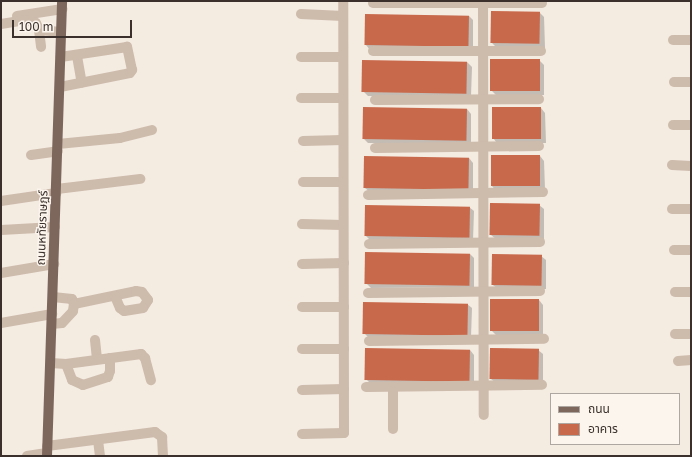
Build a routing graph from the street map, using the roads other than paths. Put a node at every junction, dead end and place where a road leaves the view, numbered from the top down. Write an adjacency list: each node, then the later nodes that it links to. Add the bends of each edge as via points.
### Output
1 (343, 1): 7 (street)
2 (483, 2): 3 (street); 4 (street); 16 (street)
3 (373, 3)
4 (542, 3)
5 (62, 5): 8 (street); 11 (main road, ถนนหทัยราษฎร์)
6 (301, 14): 7 (street)
7 (343, 16): 21 (street)
8 (1, 18)
9 (1, 24): 10 (street, via 32,21)
10 (39, 30): 11 (street); 14 (street)
11 (61, 32): 19 (main road, ถนนหทัยราษฎร์)
12 (673, 40): 13 (street)
13 (691, 40)
14 (41, 47)
15 (373, 51): 16 (street)
16 (483, 51): 17 (street); 29 (street)
17 (541, 51)
18 (77, 56): 19 (street); 24 (street); 24 (street, via 125,47 129,49 132,72)
19 (61, 57): 25 (main road, ถนนหทัยราษฎร์)
20 (301, 57): 21 (street)
21 (343, 58): 27 (street)
22 (674, 82): 23 (street)
23 (691, 82)
24 (82, 83): 25 (street)
25 (60, 87): 37 (main road, ถนนหทัยราษฎร์)
26 (301, 98): 27 (street)
27 (343, 98): 34 (street)
28 (375, 100): 29 (street)
29 (483, 100): 30 (street); 38 (street)
30 (539, 100)
31 (673, 125): 32 (street)
32 (691, 125)
33 (152, 130): 37 (street, via 115,139)
34 (343, 140): 35 (street); 45 (street)
35 (303, 141)
36 (539, 146): 38 (street)
37 (58, 147): 40 (street); 46 (main road, ถนนหทัยราษฎร์)
38 (483, 147): 39 (street); 48 (street)
39 (375, 148)
40 (31, 154)
41 (672, 165): 42 (street)
42 (691, 166)
43 (140, 179): 46 (street)
44 (303, 182): 45 (street)
45 (343, 182): 54 (street)
46 (56, 191): 50 (street); 55 (main road, ถนนหทัยราษฎร์)
47 (543, 192): 48 (street)
48 (483, 193): 49 (street); 57 (street)
49 (368, 195)
50 (1, 201)
51 (672, 209): 52 (street)
52 (691, 209)
53 (302, 224): 54 (street)
54 (343, 225): 64 (street)
55 (56, 227): 56 (street); 62 (main road, ถนนหทัยราษฎร์)
56 (1, 230)
57 (483, 242): 58 (street); 59 (street); 67 (street)
58 (540, 242)
59 (369, 244)
60 (674, 250): 61 (street)
61 (691, 250)
62 (54, 264): 65 (street); 72 (main road, ถนนหทัยราษฎร์)
63 (302, 264): 64 (street)
64 (344, 264): 75 (street)
65 (1, 273)
66 (540, 290): 67 (street)
67 (484, 291): 68 (street); 82 (street)
68 (368, 292)
69 (675, 292): 70 (street)
70 (691, 292)
71 (115, 296): 73 (street)
72 (53, 297): 73 (street, via 72,298); 76 (main road, ถนนหทัยราษฎร์)
73 (74, 304): 76 (street, via 73,311 62,323)
74 (302, 307): 75 (street)
75 (344, 307): 84 (street)
76 (52, 319): 77 (street); 90 (main road, ถนนหทัยราษฎร์)
77 (1, 323)
78 (675, 334): 79 (street)
79 (691, 334)
80 (544, 339): 82 (street)
81 (95, 340): 87 (street)
82 (484, 340): 83 (street); 95 (street)
83 (370, 341)
84 (344, 349): 85 (street); 97 (street)
85 (302, 350)
86 (110, 358): 87 (street); 91 (street, via 108,377 83,385 72,380); 92 (street, via 141,354 145,358)
87 (97, 359): 91 (street)
88 (691, 360): 89 (street)
89 (678, 361)
90 (51, 363): 91 (street); 103 (main road, ถนนหทัยราษฎร์)
91 (66, 364)
92 (151, 380)
93 (542, 385): 95 (street)
94 (366, 386): 96 (street)
95 (484, 386): 96 (street); 99 (street)
96 (393, 387): 100 (street)
97 (344, 389): 98 (street); 101 (street, via 344,433)
98 (302, 390)
99 (484, 415)
100 (394, 429)
101 (302, 434)
102 (98, 440): 103 (street); 105 (street); 106 (street, via 156,432 162,438)
103 (47, 452): 104 (street)
104 (27, 456)
105 (100, 456)
106 (163, 456)

